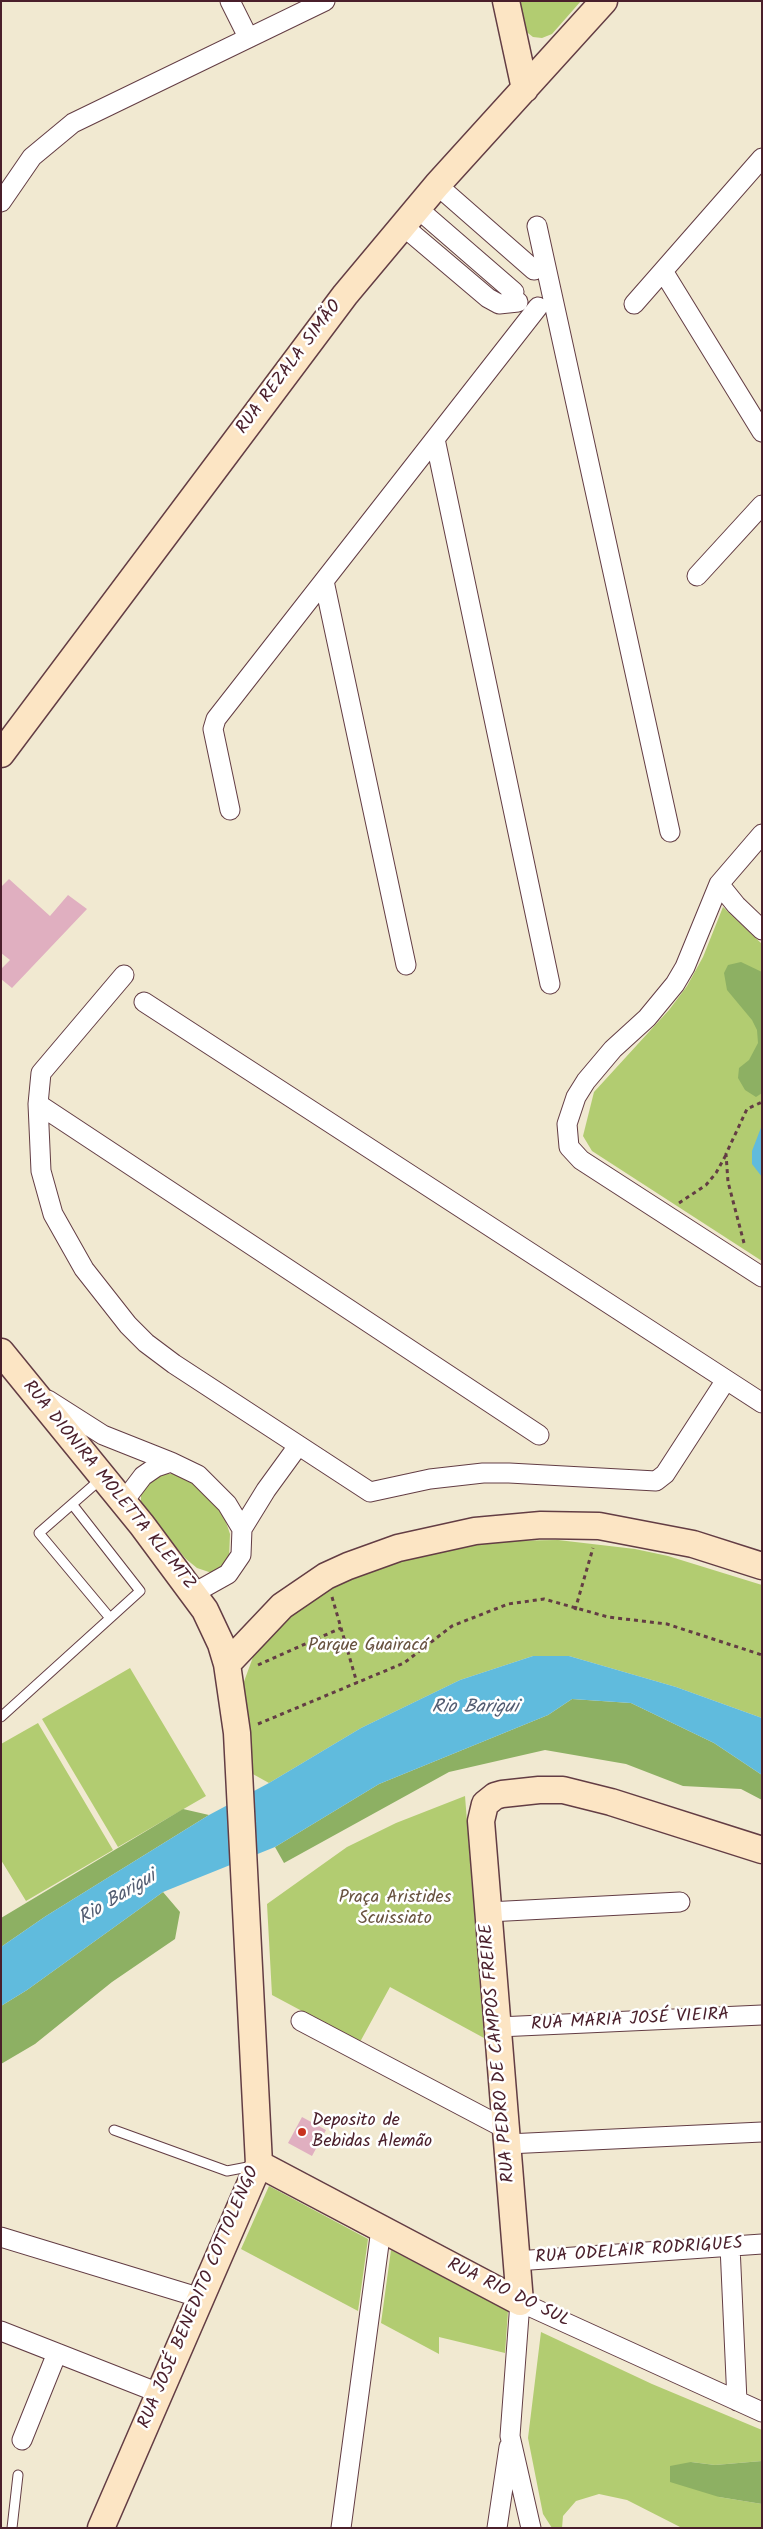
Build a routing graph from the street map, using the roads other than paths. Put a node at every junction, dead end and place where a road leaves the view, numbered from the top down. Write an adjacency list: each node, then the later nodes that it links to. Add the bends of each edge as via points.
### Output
1 (230, 1): 5 (street)
2 (325, 1): 5 (street)
3 (506, 1): 6 (main road)
4 (604, 1): 6 (main road, RUA REZALA SIMÃO)
5 (248, 37): 9 (street, via 73,123 32,158)
6 (526, 89): 8 (main road, RUA REZALA SIMÃO)
7 (762, 158): 13 (street)
8 (437, 185): 10 (main road, RUA REZALA SIMÃO); 12 (street)
9 (1, 202)
10 (410, 217): 15 (street); 23 (main road, RUA REZALA SIMÃO, via 345,295)
11 (537, 226): 14 (street)
12 (534, 270): 14 (street, via 545,275); 15 (street, via 518,276)
13 (663, 271): 16 (street); 18 (street)
14 (550, 285): 17 (street, via 549,296); 25 (street)
15 (516, 297): 17 (street, via 528,307)
16 (634, 304)
17 (538, 307): 19 (street)
18 (762, 432)
19 (434, 439): 22 (street); 31 (street)
20 (762, 505): 21 (street)
21 (697, 576)
22 (324, 581): 24 (street, via 214,724); 29 (street)
23 (1, 754)
24 (230, 810)
25 (670, 832)
26 (762, 834): 27 (street)
27 (719, 884): 28 (street); 34 (street, via 675,984 647,1018 599,1065 576,1097 567,1124 567,1138 569,1147 581,1160)
28 (762, 930)
29 (406, 964)
30 (124, 975): 33 (street, via 41,1073)
31 (550, 984)
32 (144, 1002): 36 (street)
33 (38, 1104): 39 (street); 40 (street, via 41,1171 53,1214 71,1250 103,1296 160,1354)
34 (754, 1272)
35 (1, 1352): 37 (main road, RUA DIONIRA MOLETTA KLEMTZ)
36 (726, 1380): 38 (street); 40 (street, via 665,1474 656,1481 483,1473 430,1479 370,1492)
37 (23, 1382): 41 (street, via 102,1435); 42 (main road, RUA DIONIRA MOLETTA KLEMTZ)
38 (762, 1403)
39 (540, 1435)
40 (298, 1446): 45 (street)
41 (171, 1462): 43 (street, via 143,1476); 45 (street, via 198,1475 211,1487 238,1519)
42 (103, 1477): 43 (main road, RUA DIONIRA MOLETTA KLEMTZ); 44 (lane)
43 (124, 1501): 47 (main road, RUA DIONIRA MOLETTA KLEMTZ)
44 (72, 1504): 48 (lane, via 140,1591); 48 (lane, via 39,1533)
45 (242, 1529): 47 (street, via 241,1555 235,1566 228,1574)
46 (762, 1566): 49 (main road, via 686,1542 599,1526 541,1525 475,1531 398,1548 326,1576 282,1606)
47 (194, 1593): 49 (main road, RUA DIONIRA MOLETTA KLEMTZ, via 215,1628)
48 (110, 1618): 50 (lane)
49 (229, 1671): 51 (main road, RUA DIONIRA MOLETTA KLEMTZ)
50 (1, 1716)
51 (240, 1768): 61 (main road, RUA JOSÉ BENEDITO COTTOLENGO)
52 (762, 1850): 54 (main road, RUA PEDRO DE CAMPOS FREIRE, via 612,1802 563,1790 502,1794 485,1804 481,1821)
53 (680, 1902): 54 (street)
54 (488, 1912): 57 (main road, RUA PEDRO DE CAMPOS FREIRE)
55 (762, 2015): 57 (street, RUA MARIA JOSÉ VIEIRA)
56 (301, 2021): 60 (street)
57 (498, 2027): 60 (main road, RUA PEDRO DE CAMPOS FREIRE)
58 (114, 2130): 61 (lane, via 227,2171)
59 (762, 2132): 60 (street)
60 (506, 2136): 66 (main road, RUA PEDRO DE CAMPOS FREIRE)
61 (259, 2164): 62 (main road, RUA RIO DO SUL); 67 (main road, RUA JOSÉ BENEDITO COTTOLENGO)
62 (382, 2229): 68 (main road, RUA RIO DO SUL); 79 (street)
63 (1, 2237): 67 (street)
64 (762, 2244): 65 (street, RUA ODELAIR RODRIGUES)
65 (730, 2246): 66 (street, RUA ODELAIR RODRIGUES); 72 (street)
66 (516, 2261): 68 (main road, RUA PEDRO DE CAMPOS FREIRE)
67 (201, 2298): 71 (main road, RUA JOSÉ BENEDITO COTTOLENGO)
68 (520, 2302): 72 (street, RUA RIO DO SUL); 74 (street)
69 (1, 2331): 70 (street)
70 (57, 2353): 71 (street); 75 (street)
71 (159, 2393): 78 (main road, RUA JOSÉ BENEDITO COTTOLENGO)
72 (737, 2401): 73 (street, RUA RIO DO SUL)
73 (762, 2412)
74 (510, 2436): 80 (street); 81 (street)
75 (22, 2440)
76 (18, 2475): 77 (lane)
77 (16, 2526)
78 (100, 2528)
79 (341, 2528)
80 (497, 2528)
81 (531, 2528)

